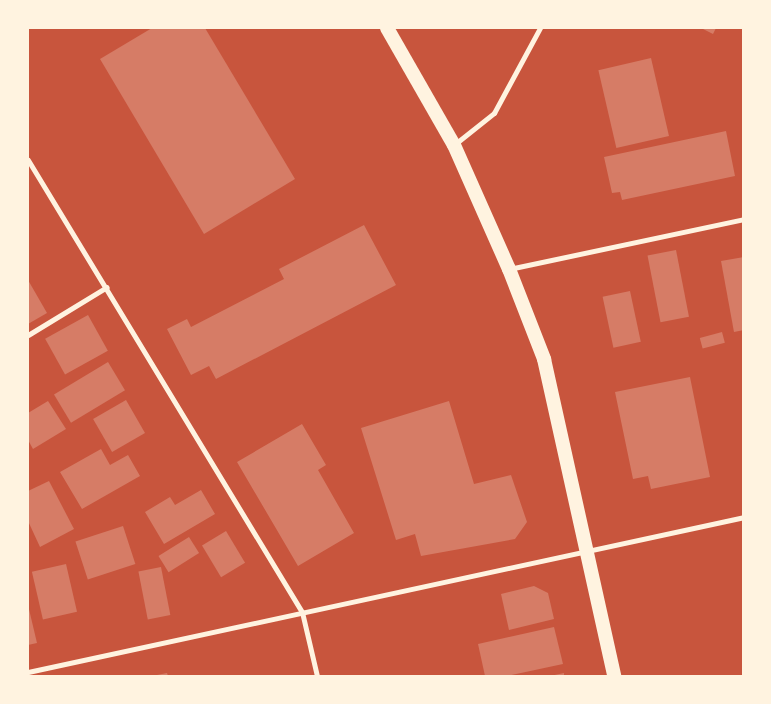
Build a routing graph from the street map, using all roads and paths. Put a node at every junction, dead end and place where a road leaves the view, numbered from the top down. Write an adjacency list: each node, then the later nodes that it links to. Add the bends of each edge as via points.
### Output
1 (387, 28): 3 (highway)
2 (540, 28): 3 (street, via 494,113)
3 (454, 145): 6 (highway)
4 (28, 160): 7 (street)
5 (744, 219): 6 (street)
6 (509, 269): 10 (highway, via 544,358)
7 (107, 287): 8 (street); 11 (street)
8 (28, 335)
9 (744, 517): 10 (street)
10 (586, 553): 11 (street); 14 (highway)
11 (302, 612): 12 (street); 13 (street)
12 (28, 672)
13 (317, 676)
14 (614, 676)

